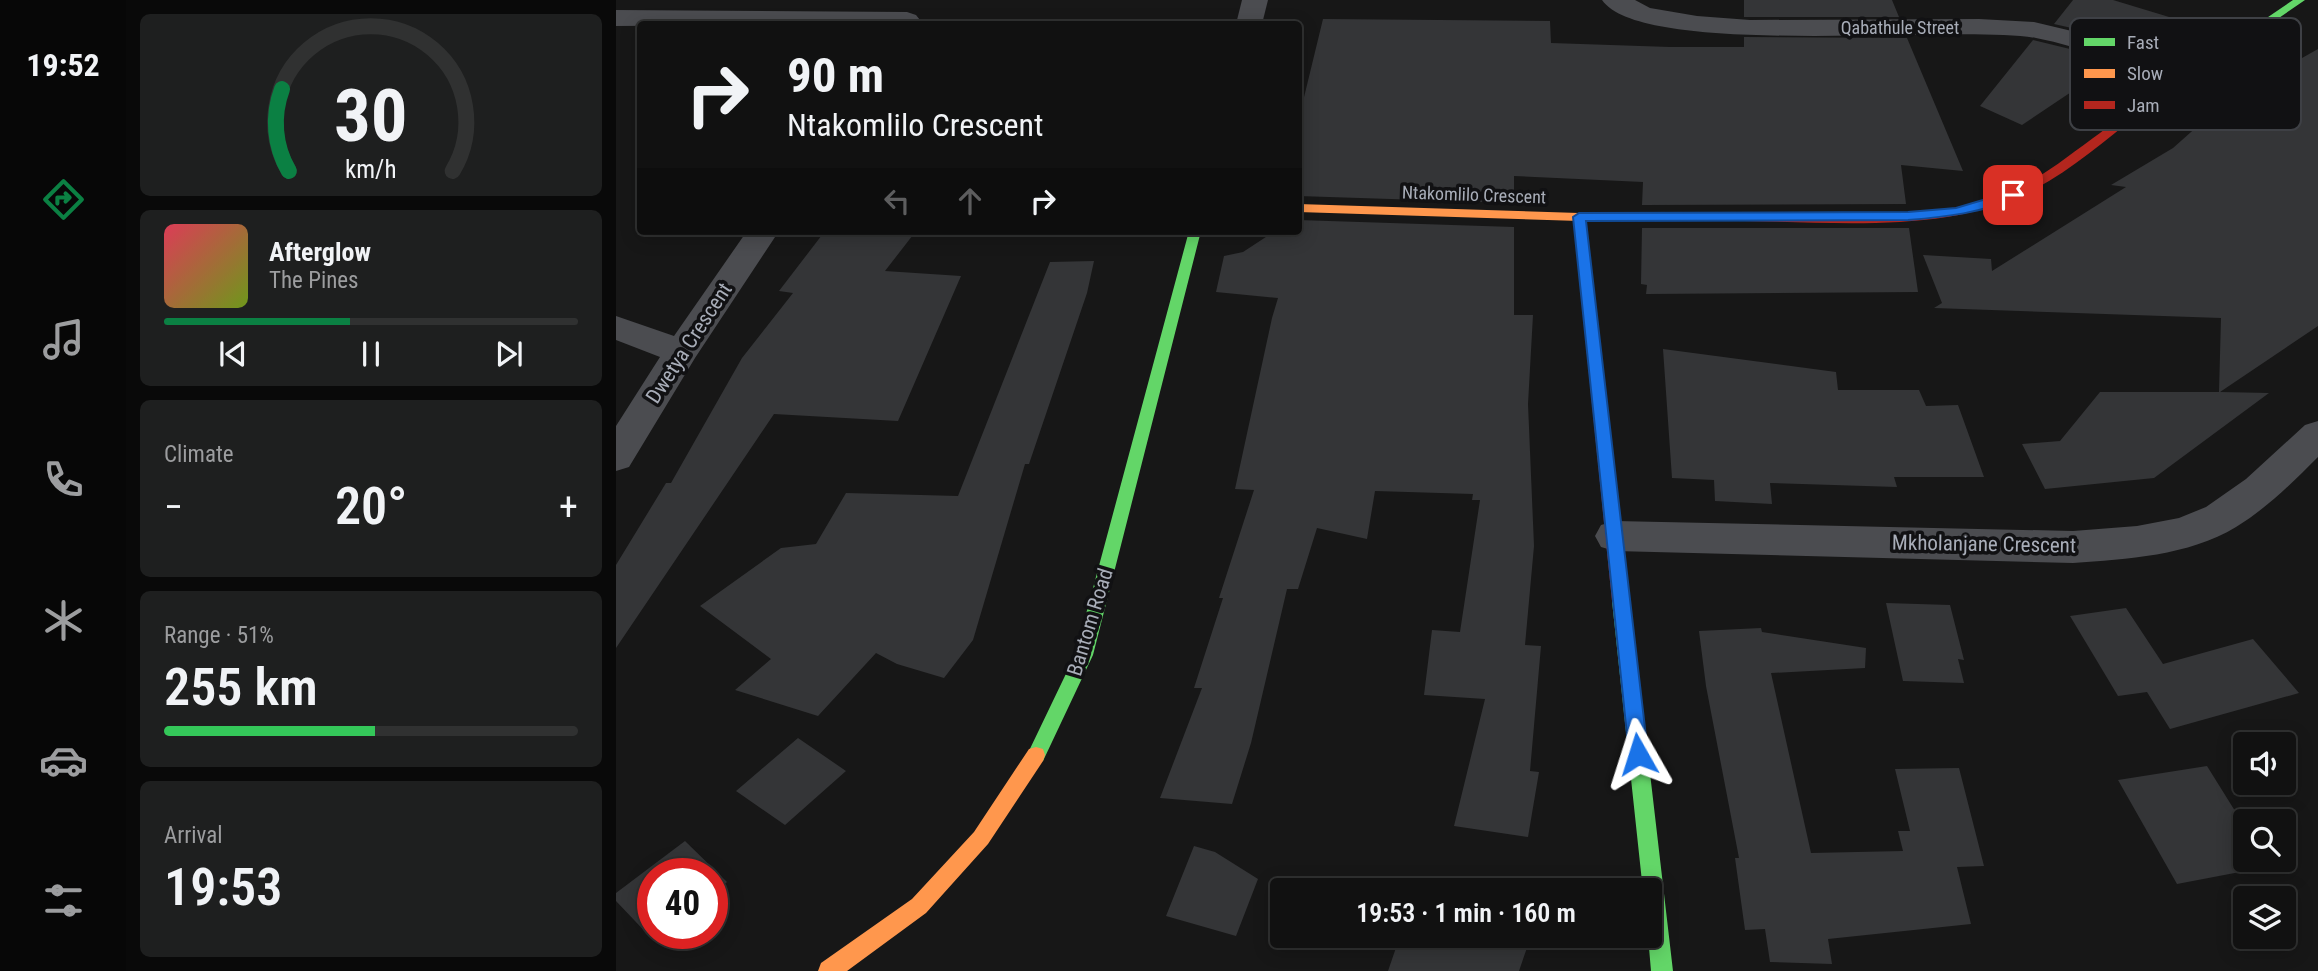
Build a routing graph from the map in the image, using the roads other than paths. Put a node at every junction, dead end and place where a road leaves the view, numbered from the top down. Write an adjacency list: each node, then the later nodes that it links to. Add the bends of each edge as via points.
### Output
1 (1255, 0): 7 (street)
2 (1615, 0): 8 (street, Qabathule Street, via 1643,14 1697,24 1979,27 2034,30)
3 (2300, 0): 6 (street, Ntakomlilo Crescent)
4 (910, 15): 5 (street)
5 (616, 18)
6 (2273, 18)
7 (1249, 21)
8 (2070, 39)
9 (2110, 130): 11 (street, Ntakomlilo Crescent, via 2030,187 1956,212)
10 (1302, 208): 11 (street, Ntakomlilo Crescent)
11 (1579, 217): 18 (street)
12 (760, 235): 15 (street, Dwetya Crescent)
13 (1194, 235): 19 (street, Bantom Road, via 1084,655 1040,750 981,838 919,906)
14 (616, 327): 15 (street)
15 (681, 352): 17 (street, Dwetya Crescent)
16 (2318, 434): 18 (street, Mkholanjane Crescent, via 2236,508 2192,530 2142,542 2073,547)
17 (616, 457)
18 (1615, 536): 20 (street)
19 (829, 971)
20 (1662, 971)

